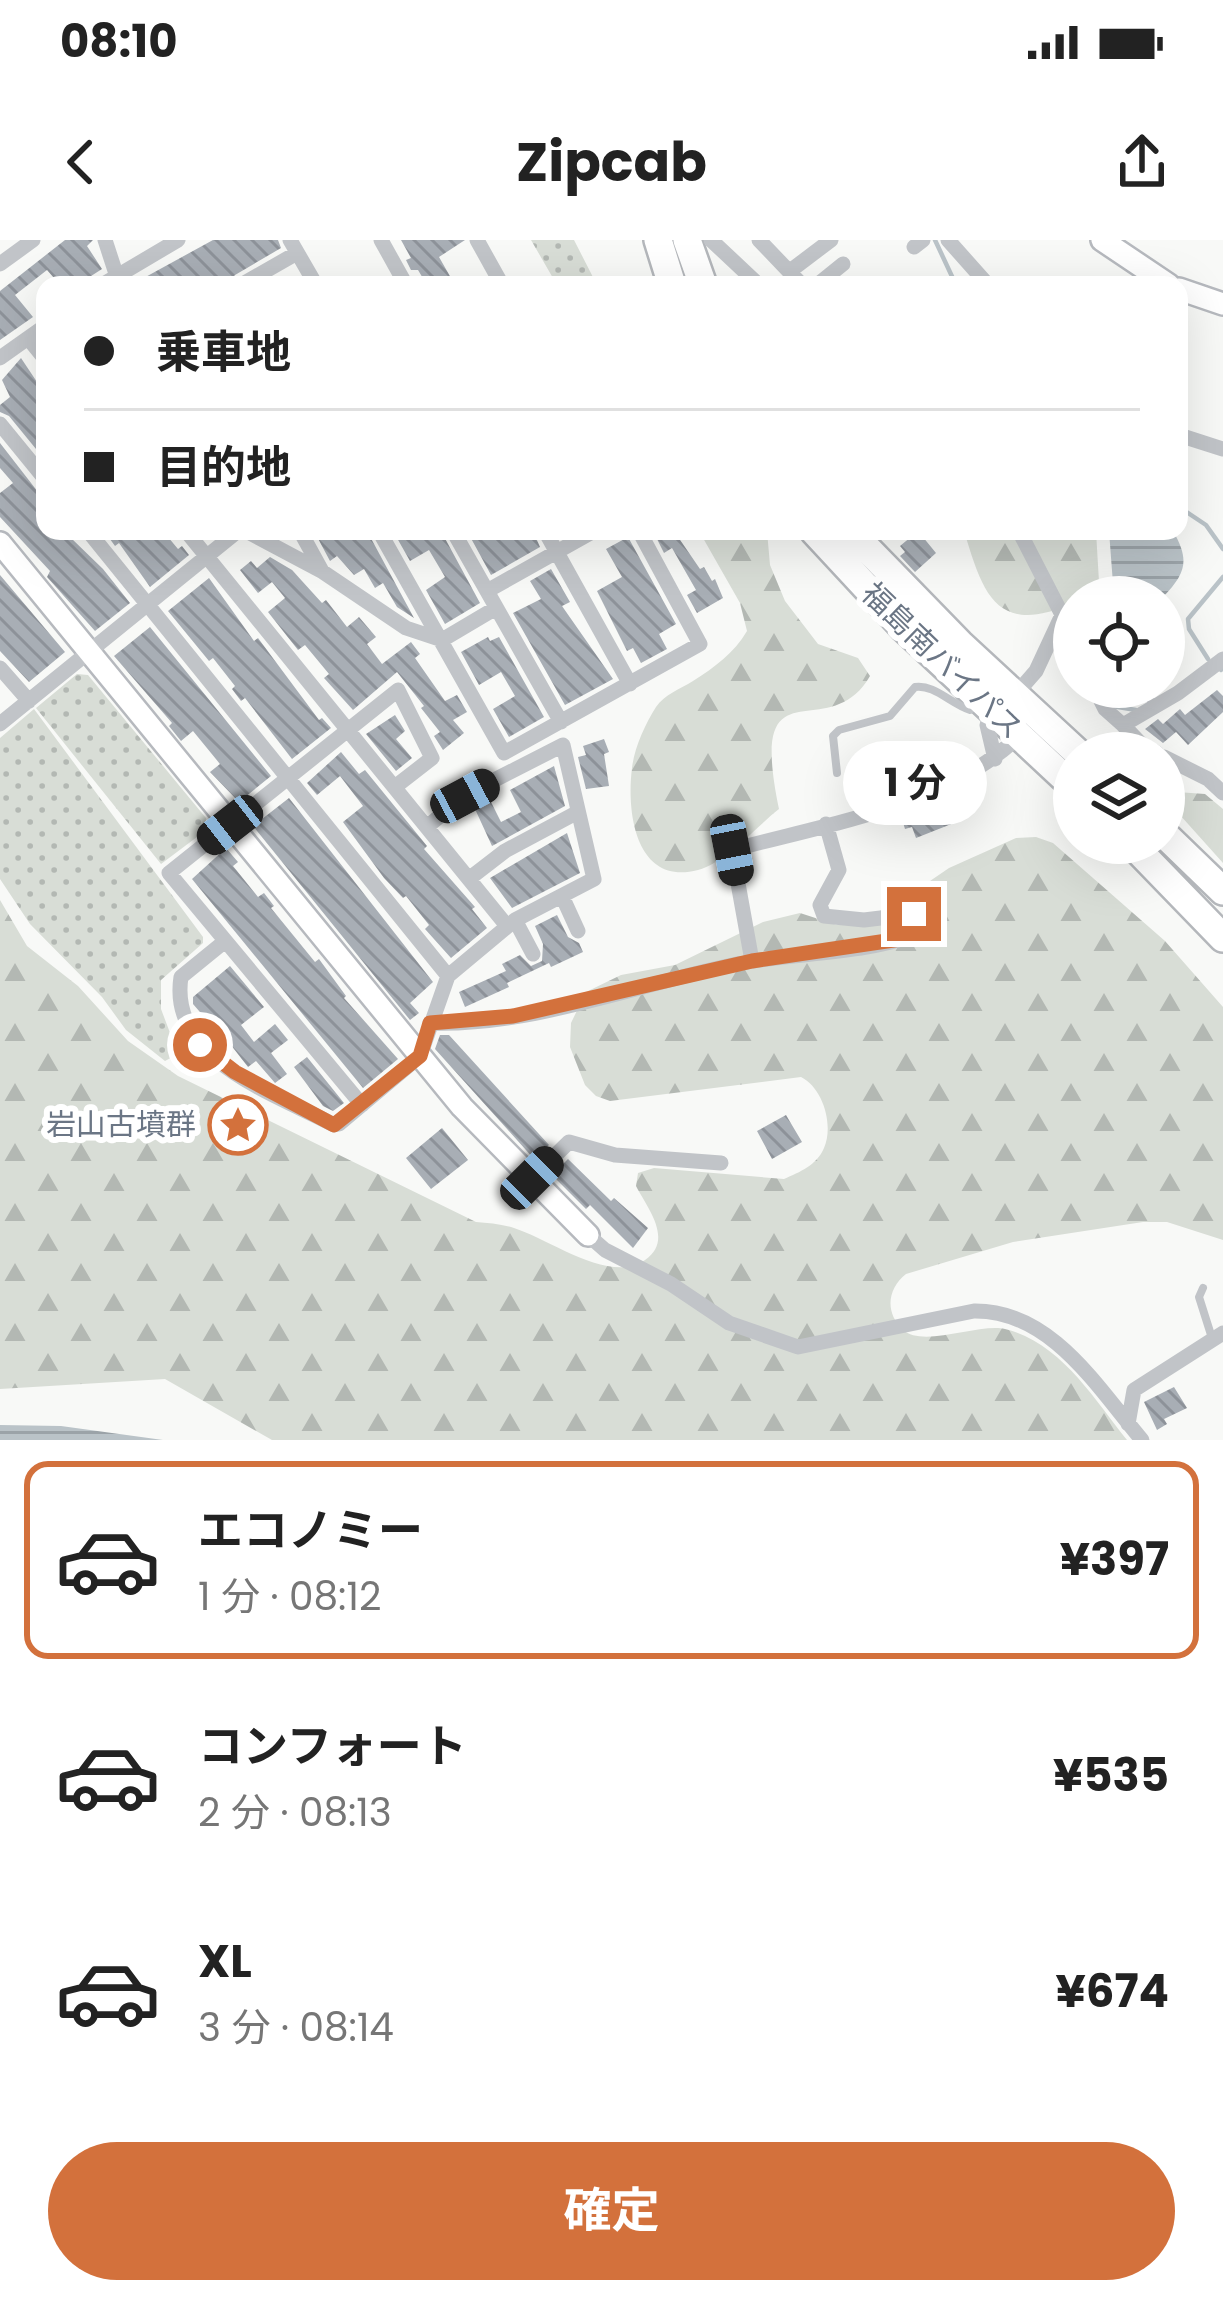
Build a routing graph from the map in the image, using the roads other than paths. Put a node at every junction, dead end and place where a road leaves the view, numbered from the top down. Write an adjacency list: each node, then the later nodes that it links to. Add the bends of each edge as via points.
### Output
1 (33, 240): 14 (street)
2 (105, 240): 17 (street)
3 (178, 240): 18 (street)
4 (381, 240): 21 (street)
5 (477, 240): 22 (street)
6 (658, 240): 23 (highway)
7 (687, 240): 24 (highway)
8 (711, 240): 25 (street)
9 (759, 240): 16 (street)
10 (831, 240): 16 (street)
11 (948, 240): 28 (street)
12 (1102, 240): 29 (street)
13 (294, 246): 19 (street); 20 (street)
14 (0, 264)
15 (843, 264): 27 (street)
16 (790, 272): 26 (street)
17 (111, 276)
18 (121, 276)
19 (253, 276)
20 (311, 276)
21 (401, 276)
22 (497, 276)
23 (669, 276)
24 (700, 276)
25 (749, 276)
26 (794, 276)
27 (828, 276)
28 (980, 276)
29 (1156, 276)
30 (1188, 292): 31 (street)
31 (1223, 304)
32 (36, 332): 33 (street)
33 (28, 338): 34 (street); 35 (street)
34 (36, 348)
35 (0, 358)
36 (0, 424): 39 (street)
37 (1188, 438): 38 (street)
38 (1223, 448)
39 (36, 467)
40 (95, 540): 59 (street)
41 (193, 540): 55 (street)
42 (229, 540): 55 (street)
43 (260, 540): 56 (street)
44 (305, 540): 56 (street)
45 (385, 540): 62 (street)
46 (458, 540): 57 (street)
47 (550, 540): 54 (street)
48 (577, 540): 54 (street)
49 (644, 540): 66 (street, via 700,644)
50 (822, 540): 68 (highway, 福島南バイパス, via 904,628)
51 (858, 540): 68 (highway, 福島南バイパス)
52 (1024, 540): 58 (street)
53 (0, 543): 63 (street)
54 (556, 551): 57 (street); 66 (street)
55 (206, 556): 59 (street); 74 (street)
56 (323, 572): 62 (street, via 406,628)
57 (487, 591): 60 (street)
58 (1053, 594)
59 (147, 603): 63 (street); 82 (street)
60 (496, 608): 62 (street); 71 (street)
61 (1053, 636): 68 (street, via 1036,671)
62 (442, 640): 71 (street, via 504,753)
63 (87, 653): 67 (street); 87 (street)
64 (1223, 659): 70 (street)
65 (0, 668): 67 (street)
66 (630, 684): 71 (street)
67 (28, 701): 72 (street)
68 (998, 703): 76 (highway, 福島南バイパス); 77 (highway, 福島南バイパス); 78 (street, via 987,725); 81 (lane, via 970,710 914,687 890,716 832,736)
69 (1104, 708): 73 (street)
70 (1154, 709): 73 (street)
71 (561, 722)
72 (0, 724)
73 (1123, 725): 75 (street)
74 (348, 729): 82 (street); 83 (street); 83 (street, via 398,690 432,758)
75 (1130, 732)
76 (1019, 736): 78 (street); 80 (highway, 福島南バイパス)
77 (1053, 737)
78 (995, 759): 86 (street, via 946,787)
79 (1185, 767): 84 (street)
80 (1053, 768)
81 (837, 773)
82 (287, 776): 87 (street); 100 (street)
83 (396, 786): 88 (street)
84 (1223, 793)
85 (578, 812): 88 (street, via 563,745 465,796); 91 (street); 93 (street, via 594,879)
86 (826, 824): 99 (street, via 732,850); 99 (street, via 838,870 820,905 824,916 914,914 919,932)
87 (230, 825): 97 (street, via 169,873); 102 (street)
88 (428, 826): 91 (street)
89 (1185, 854): 92 (highway)
90 (1151, 864): 96 (highway)
91 (470, 878): 94 (street)
92 (1223, 891)
93 (562, 896): 94 (street); 95 (street)
94 (511, 923): 98 (street); 100 (street)
95 (578, 931)
96 (1223, 938)
97 (224, 943): 103 (street); 103 (street, via 181,977 200,1045 334,1125)
98 (533, 954)
99 (752, 961): 101 (street, via 513,1016)
100 (448, 976): 101 (street)
101 (430, 1023): 102 (street)
102 (420, 1056): 103 (street); 105 (street)
103 (362, 1105)
104 (721, 1163): 105 (street, via 615,1155 569,1142)
105 (532, 1178): 106 (street)
106 (588, 1235): 109 (street, via 729,1323 798,1347 1000,1311 1061,1347)
107 (1203, 1288): 108 (lane, via 1199,1297)
108 (1218, 1335): 109 (street, via 1134,1390)
109 (1128, 1424): 110 (street)
110 (1142, 1440)

